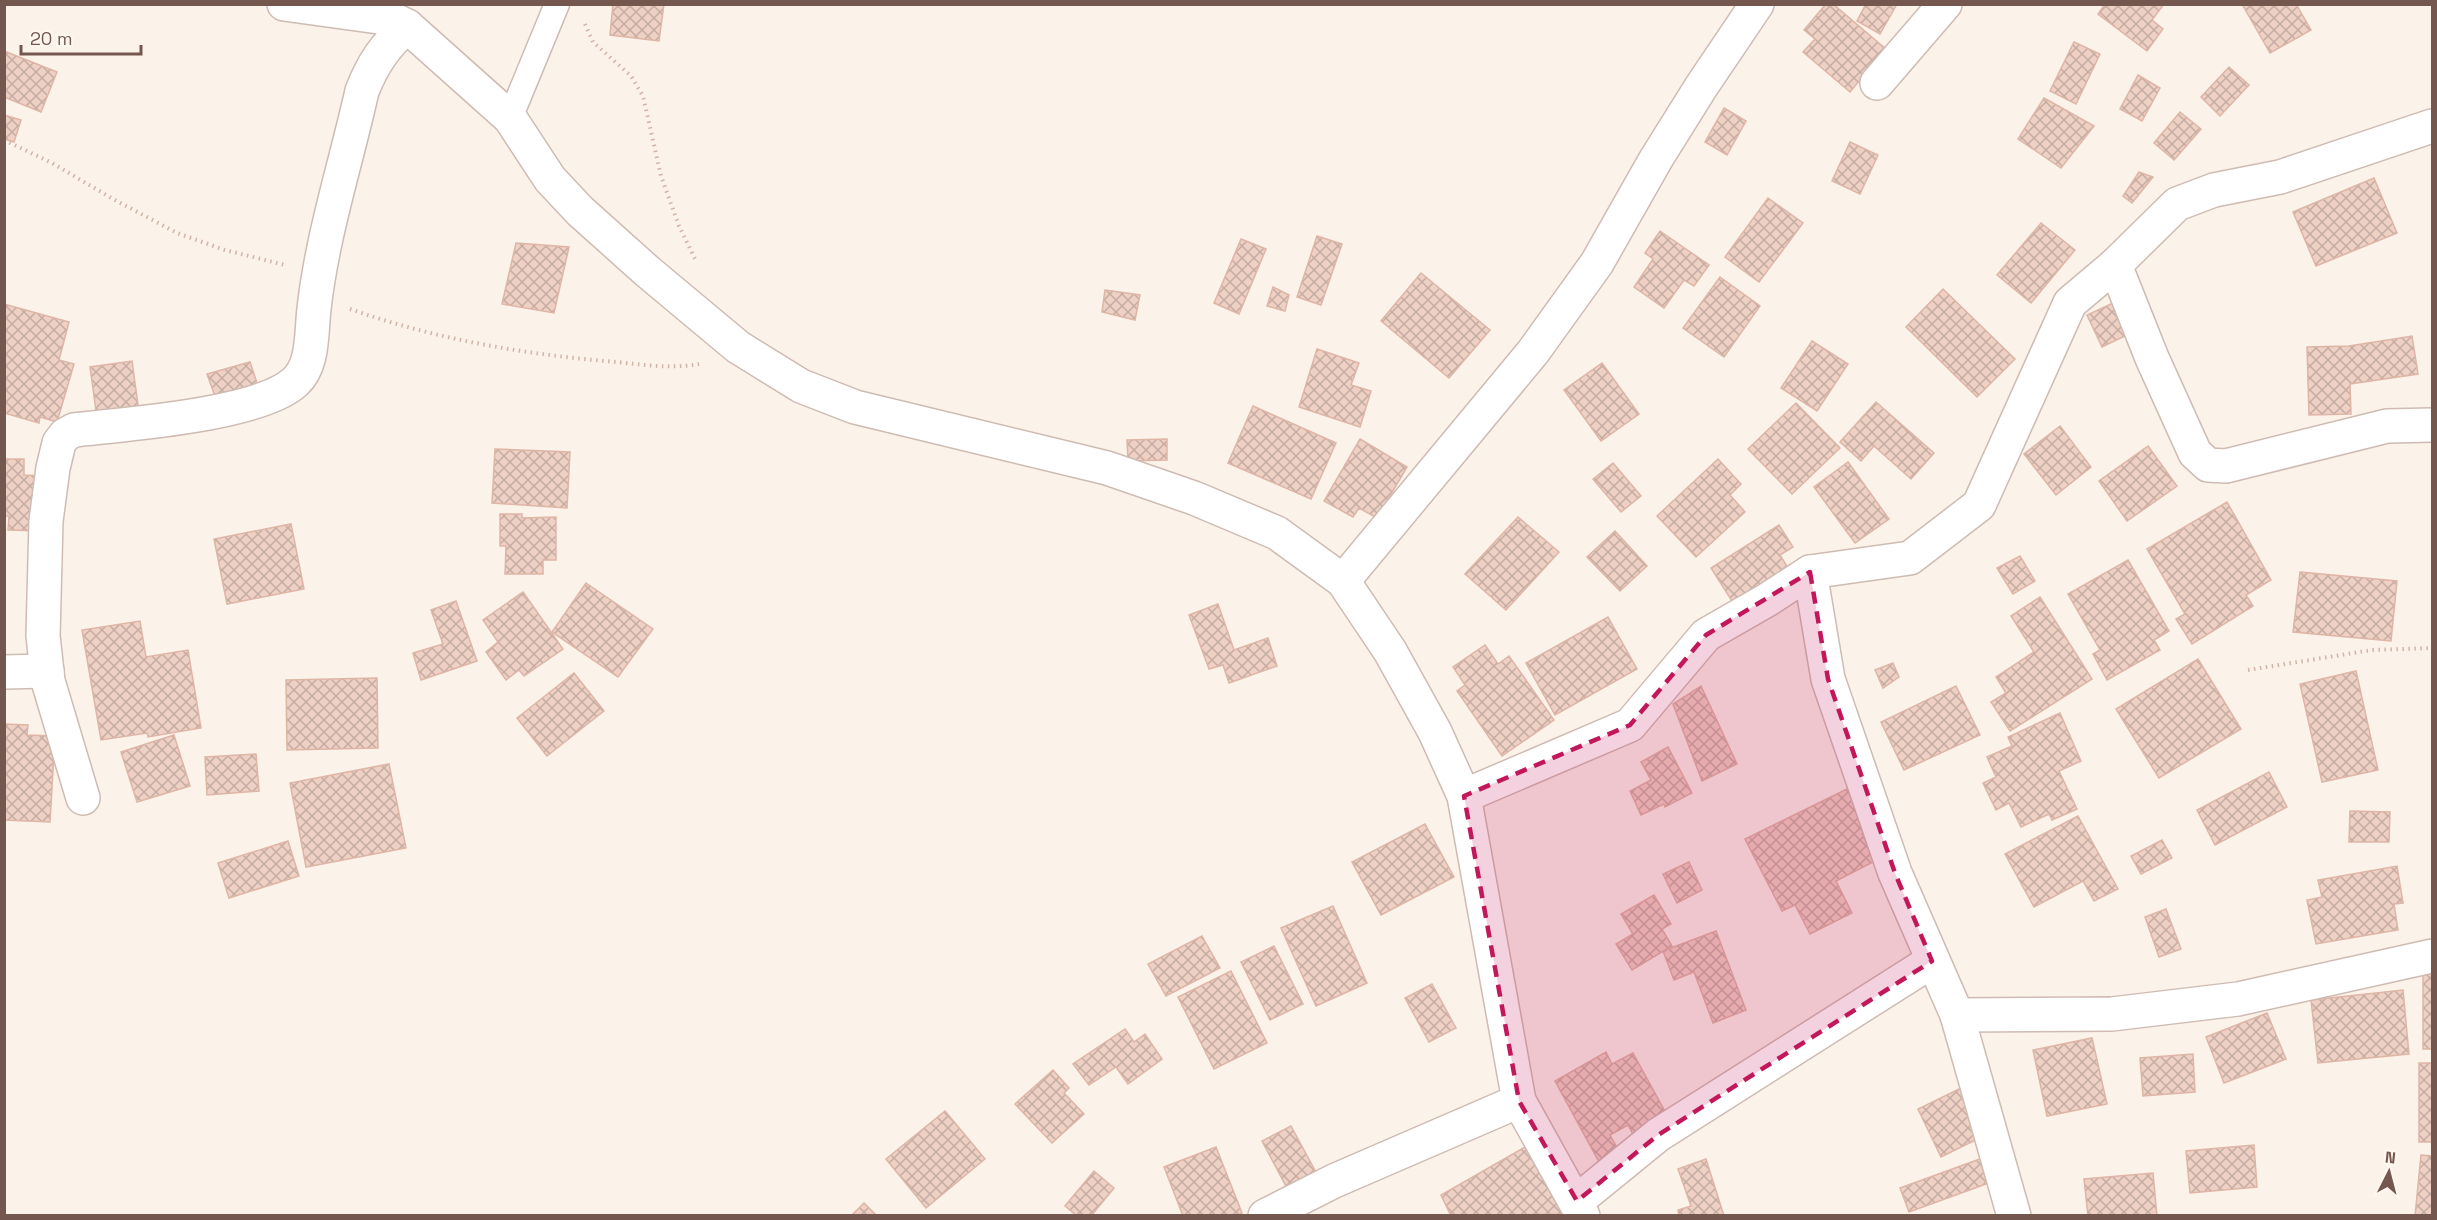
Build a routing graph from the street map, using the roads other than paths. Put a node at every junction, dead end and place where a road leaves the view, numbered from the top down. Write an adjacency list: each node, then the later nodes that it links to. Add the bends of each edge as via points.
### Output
1 (284, 4): 5 (street, via 393,19)
2 (557, 4): 7 (lane)
3 (1757, 4): 12 (street, via 1656,159 1597,263 1533,352)
4 (1945, 4): 6 (street)
5 (407, 26): 7 (street); 13 (street, via 371,67 362,91 317,278 308,364 296,381 255,402 74,430 59,443 46,521 43,636)
6 (1877, 83)
7 (510, 118): 12 (street, via 550,179 580,211 738,347 801,386 855,406 1107,468 1194,498 1277,533)
8 (2433, 126): 9 (street, via 2280,177 2214,190 2177,204)
9 (2115, 265): 10 (street, via 2195,453 2208,465 2226,466 2387,426); 11 (street, via 2070,303 1980,505 1910,558)
10 (2433, 425)
11 (1810, 572): 15 (street, via 1706,635 1630,725); 18 (street, via 1828,679 1895,873)
12 (1343, 581): 15 (street, via 1390,651 1436,732)
13 (47, 670): 14 (street); 16 (street)
14 (4, 672)
15 (1464, 796): 20 (street)
16 (83, 798)
17 (2433, 956): 19 (street, via 2238,999 2112,1014)
18 (1932, 961): 19 (street); 21 (street, via 1658,1135)
19 (1957, 1016): 23 (street)
20 (1519, 1101): 21 (street); 22 (street)
21 (1580, 1208)
22 (1265, 1215)
23 (2014, 1215)

